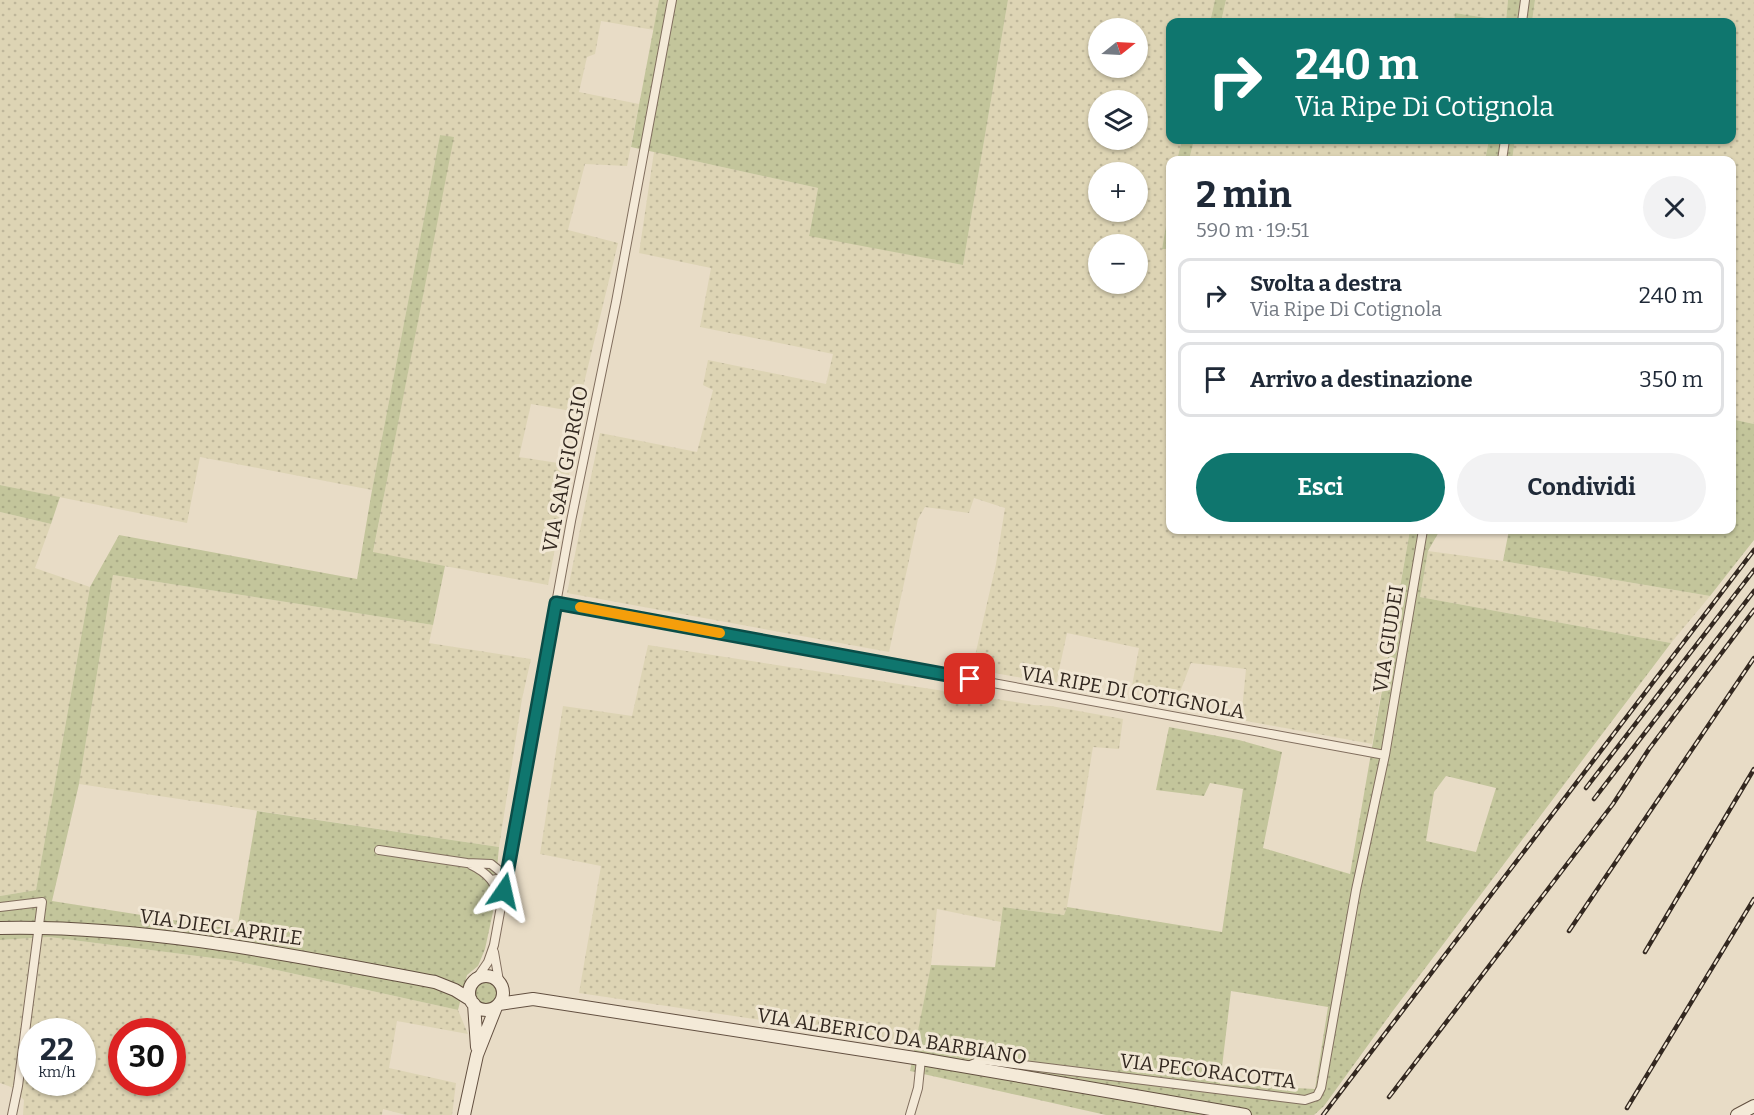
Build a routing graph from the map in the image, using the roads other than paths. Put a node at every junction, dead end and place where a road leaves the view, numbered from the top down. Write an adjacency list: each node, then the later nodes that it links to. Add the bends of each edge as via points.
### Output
1 (672, 0): 5 (street, VIA SAN GIORGIO)
2 (1525, 0): 3 (street)
3 (1523, 18)
4 (1422, 534): 6 (street, VIA GIUDEI)
5 (556, 603): 6 (street, VIA RIPE DI COTIGNOLA); 8 (street, VIA SAN GIORGIO)
6 (1385, 755): 26 (street, VIA PECORACOTTA, via 1321,1088 1314,1098 1305,1100 983,1060)
7 (379, 850): 9 (street)
8 (512, 854): 10 (street); 11 (street, VIA SAN GIORGIO)
9 (467, 863): 10 (street); 12 (street)
10 (491, 864): 11 (street)
11 (507, 877): 12 (street); 13 (street, VIA SAN GIORGIO)
12 (492, 880): 13 (street)
13 (502, 904): 17 (street, VIA SAN GIORGIO)
14 (0, 907): 15 (street, via 42,902)
15 (40, 927): 16 (main road, VIA DIECI APRILE); 19 (main road, VIA DIECI APRILE, via 104,930 267,951); 28 (street)
16 (0, 928)
17 (494, 945): 18 (street, VIA SAN GIORGIO); 20 (street, VIA SAN GIORGIO)
18 (476, 980): 19 (main road, VIA DIECI APRILE); 20 (main road, via 489,976); 22 (main road, via 469,990)
19 (435, 982): 22 (main road, VIA DIECI APRILE)
20 (500, 983): 21 (main road, VIA ALBERICO DA BARBIANO); 23 (main road, via 503,995)
21 (533, 999): 23 (main road, VIA ALBERICO DA BARBIANO); 25 (main road, VIA ALBERICO DA BARBIANO)
22 (472, 1002): 23 (main road, via 487,1010); 24 (main road)
23 (497, 1006): 24 (main road)
24 (477, 1054): 29 (main road)
25 (921, 1059): 26 (main road, VIA ALBERICO DA BARBIANO); 30 (street)
26 (965, 1068): 31 (main road, VIA ALBERICO DA BARBIANO)
27 (1754, 1106): 32 (main road)
28 (12, 1115)
29 (464, 1115)
30 (910, 1115)
31 (1245, 1115)
32 (1737, 1115)

